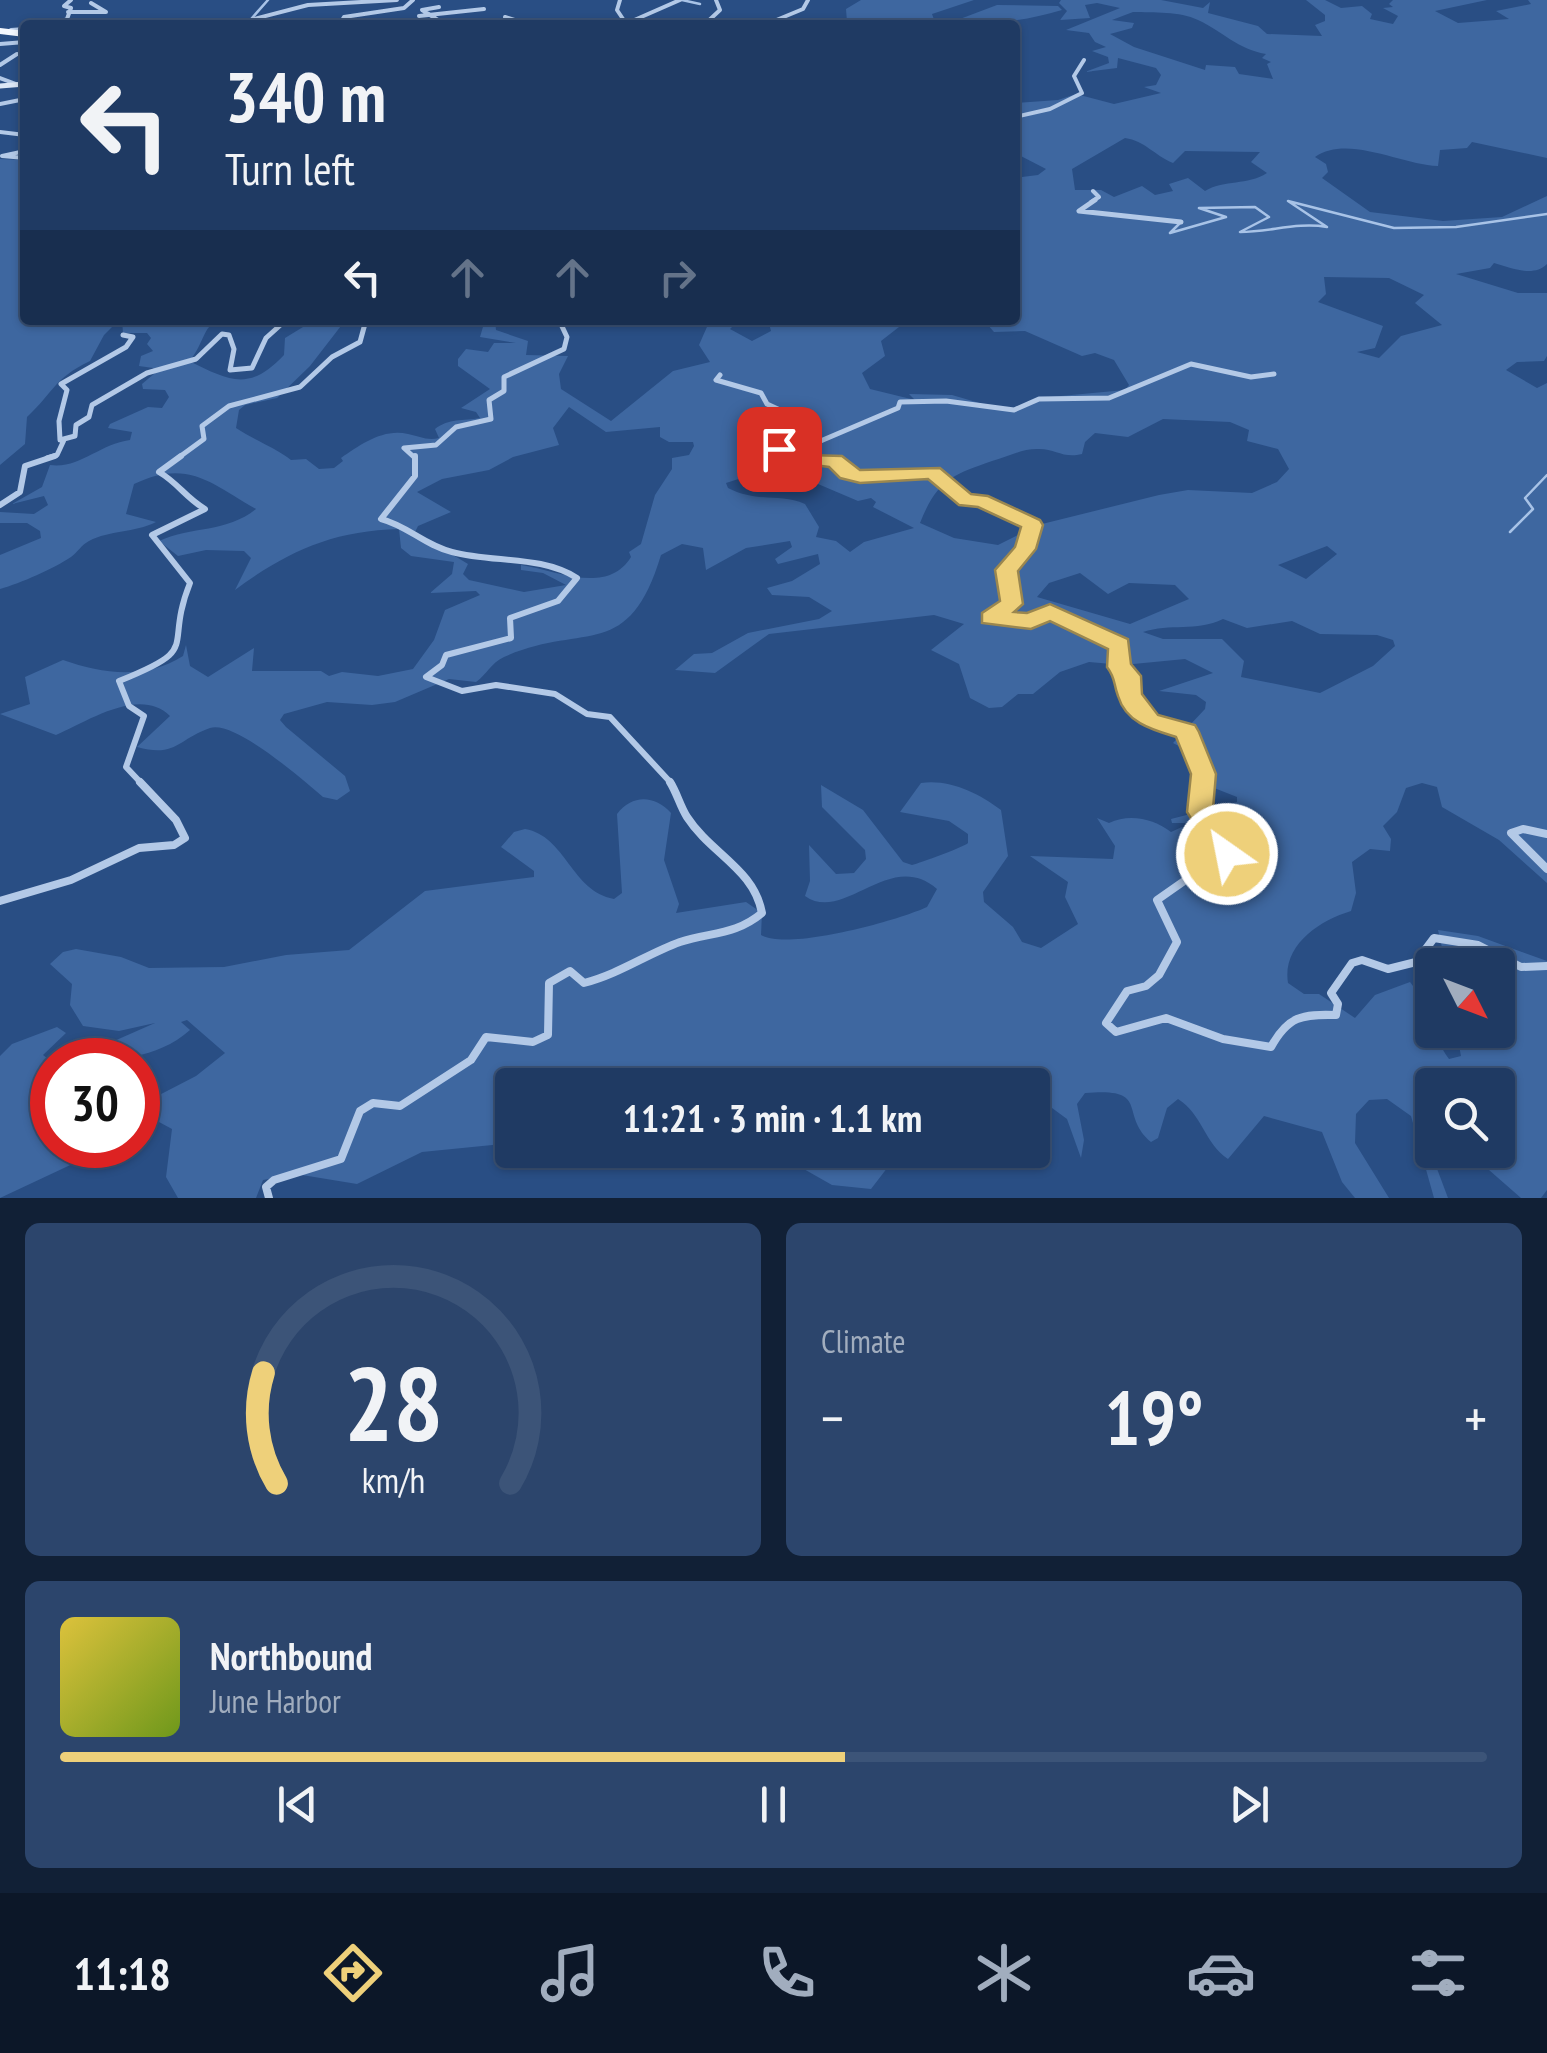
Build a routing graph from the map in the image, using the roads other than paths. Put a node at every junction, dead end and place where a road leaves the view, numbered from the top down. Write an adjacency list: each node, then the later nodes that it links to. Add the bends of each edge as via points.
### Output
1 (71, 0): 11 (street, via 64,6 72,8)
2 (397, 0): 7 (street)
3 (413, 0): 17 (street, via 404,8)
4 (680, 0): 20 (street)
5 (716, 0): 21 (street, via 720,10)
6 (808, 0): 22 (street)
7 (360, 2): 16 (street, via 308,5)
8 (91, 3): 11 (street, via 106,12)
9 (439, 7): 12 (street, via 422,10)
10 (484, 9): 12 (street)
11 (68, 12): 15 (street)
12 (429, 14): 13 (street); 18 (street)
13 (419, 16)
14 (505, 17): 19 (street)
15 (64, 20)
16 (257, 20)
17 (342, 20)
18 (450, 20)
19 (514, 20)
20 (633, 20)
21 (709, 20)
22 (778, 20)
23 (16, 54): 25 (street)
24 (1084, 60): 26 (street, via 1074,76 1082,93 1066,105)
25 (0, 66)
26 (1020, 117)
27 (1093, 191): 28 (street, via 1096,201 1079,212)
28 (1181, 222)
29 (280, 325): 35 (street, via 252,368 230,370 234,349 222,334 196,358 113,390 76,424 75,436)
30 (363, 325): 40 (street, via 360,342 332,357 300,388 229,406 202,426 204,439 159,472 205,509 152,535 190,584 179,651 119,681 129,706 144,716 126,767 185,838 139,848 71,880)
31 (562, 325): 42 (street, via 564,349 504,377 504,391 489,400 490,419 450,430 436,445 404,448 415,456 415,476 382,519 408,526 415,538 444,550 561,568 577,578 575,586 554,607 510,618 511,638 446,656 426,677 462,692 496,685 555,694 578,710 610,717 674,786 685,816 717,855 750,878 762,914 732,933 669,948 625,974 584,983 570,971 549,983 548,1035 533,1042 486,1037 470,1060 400,1106 373,1103 360,1111 342,1159 313,1173 276,1175 266,1187)
32 (123, 335): 35 (street, via 133,337 126,348 60,384 66,390 58,425)
33 (1274, 374): 36 (street, via 1191,364 1109,398 1040,399 1014,410 900,402)
34 (720, 375): 36 (street, via 716,380 762,393 768,404 795,418 774,444)
35 (64, 440): 37 (street, via 57,455 26,466 20,492)
36 (789, 455): 41 (street, via 835,460 847,474 860,476 933,472 966,501 981,500 1033,525 1026,549 1006,570 1012,604 990,618 1031,621 1050,611 1112,638 1120,645 1119,667 1129,676 1130,696 1146,716 1186,732 1204,774 1200,812 1227,854 1224,878 1187,880 1157,900 1177,942 1160,977 1128,991 1116,1006 1106,1023 1116,1032 1166,1018 1223,1039 1272,1046 1294,1015 1336,1016 1331,993 1352,963 1388,968 1416,962 1434,938 1478,945 1521,967)
37 (0, 505)
38 (1547, 834): 39 (street, via 1511,834)
39 (1547, 870)
40 (0, 902)
41 (1547, 966)
42 (268, 1198)

